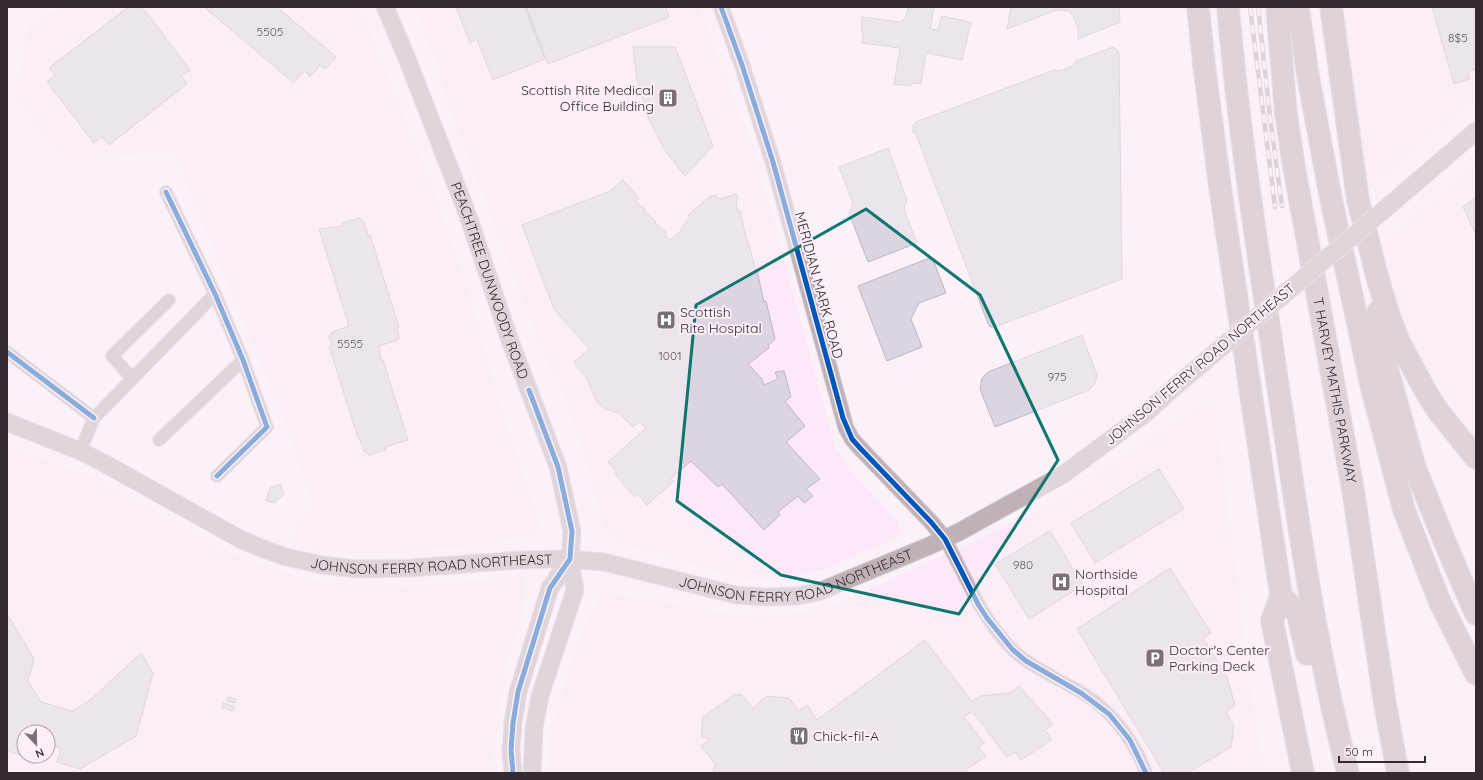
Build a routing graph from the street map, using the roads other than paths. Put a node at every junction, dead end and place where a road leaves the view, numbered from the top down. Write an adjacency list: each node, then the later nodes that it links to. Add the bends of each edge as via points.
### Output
1 (385, 7): 23 (main road, PEACHTREE DUNWOODY ROAD, via 467,213 509,338 558,467 572,531)
2 (721, 7): 22 (street, MERIDIAN MARK ROAD, via 773,162 846,428 852,439)
3 (1198, 7): 24 (highway, via 1218,180)
4 (1228, 7): 32 (highway, via 1240,121 1286,440 1315,618)
5 (1277, 7): 33 (highway, T HARVEY MATHIS PARKWAY, via 1286,114 1294,167 1353,490 1385,704)
6 (1298, 7): 26 (highway, via 1331,199 1372,389 1404,510 1439,600)
7 (1330, 7): 10 (highway, via 1358,200)
8 (1476, 131): 22 (main road, JOHNSON FERRY ROAD NORTHEAST, bridge, via 1146,414 1064,474)
9 (166, 192): 11 (street)
10 (1368, 242): 20 (highway, via 1388,313 1410,365 1438,411); 25 (highway, via 1386,365 1415,468)
11 (215, 294): 14 (street); 15 (street)
12 (169, 300): 15 (street, via 112,356)
13 (7, 352): 16 (street)
14 (242, 360): 18 (street); 21 (street, via 267,427)
15 (132, 378): 16 (street)
16 (94, 418): 19 (street)
17 (7, 422): 19 (main road, JOHNSON FERRY ROAD NORTHEAST)
18 (159, 440)
19 (80, 452): 23 (main road, JOHNSON FERRY ROAD NORTHEAST, via 240,539 286,558 322,566 358,569 411,568)
20 (1476, 458)
21 (217, 476)
22 (944, 539): 23 (main road, JOHNSON FERRY ROAD NORTHEAST, via 818,592 767,598 736,595 604,562); 29 (street, via 978,604 1012,649 1026,661 1081,692 1109,714 1130,740)
23 (570, 559): 27 (main road, via 550,588 518,692 512,723); 28 (main road, PEACHTREE DUNWOODY ROAD, via 575,590 540,696 533,734)
24 (1281, 595): 30 (highway, via 1272,621); 31 (highway, via 1298,614)
25 (1476, 614)
26 (1474, 670)
27 (513, 773)
28 (532, 773)
29 (1146, 773)
30 (1303, 773)
31 (1334, 773)
32 (1348, 773)
33 (1398, 773)

